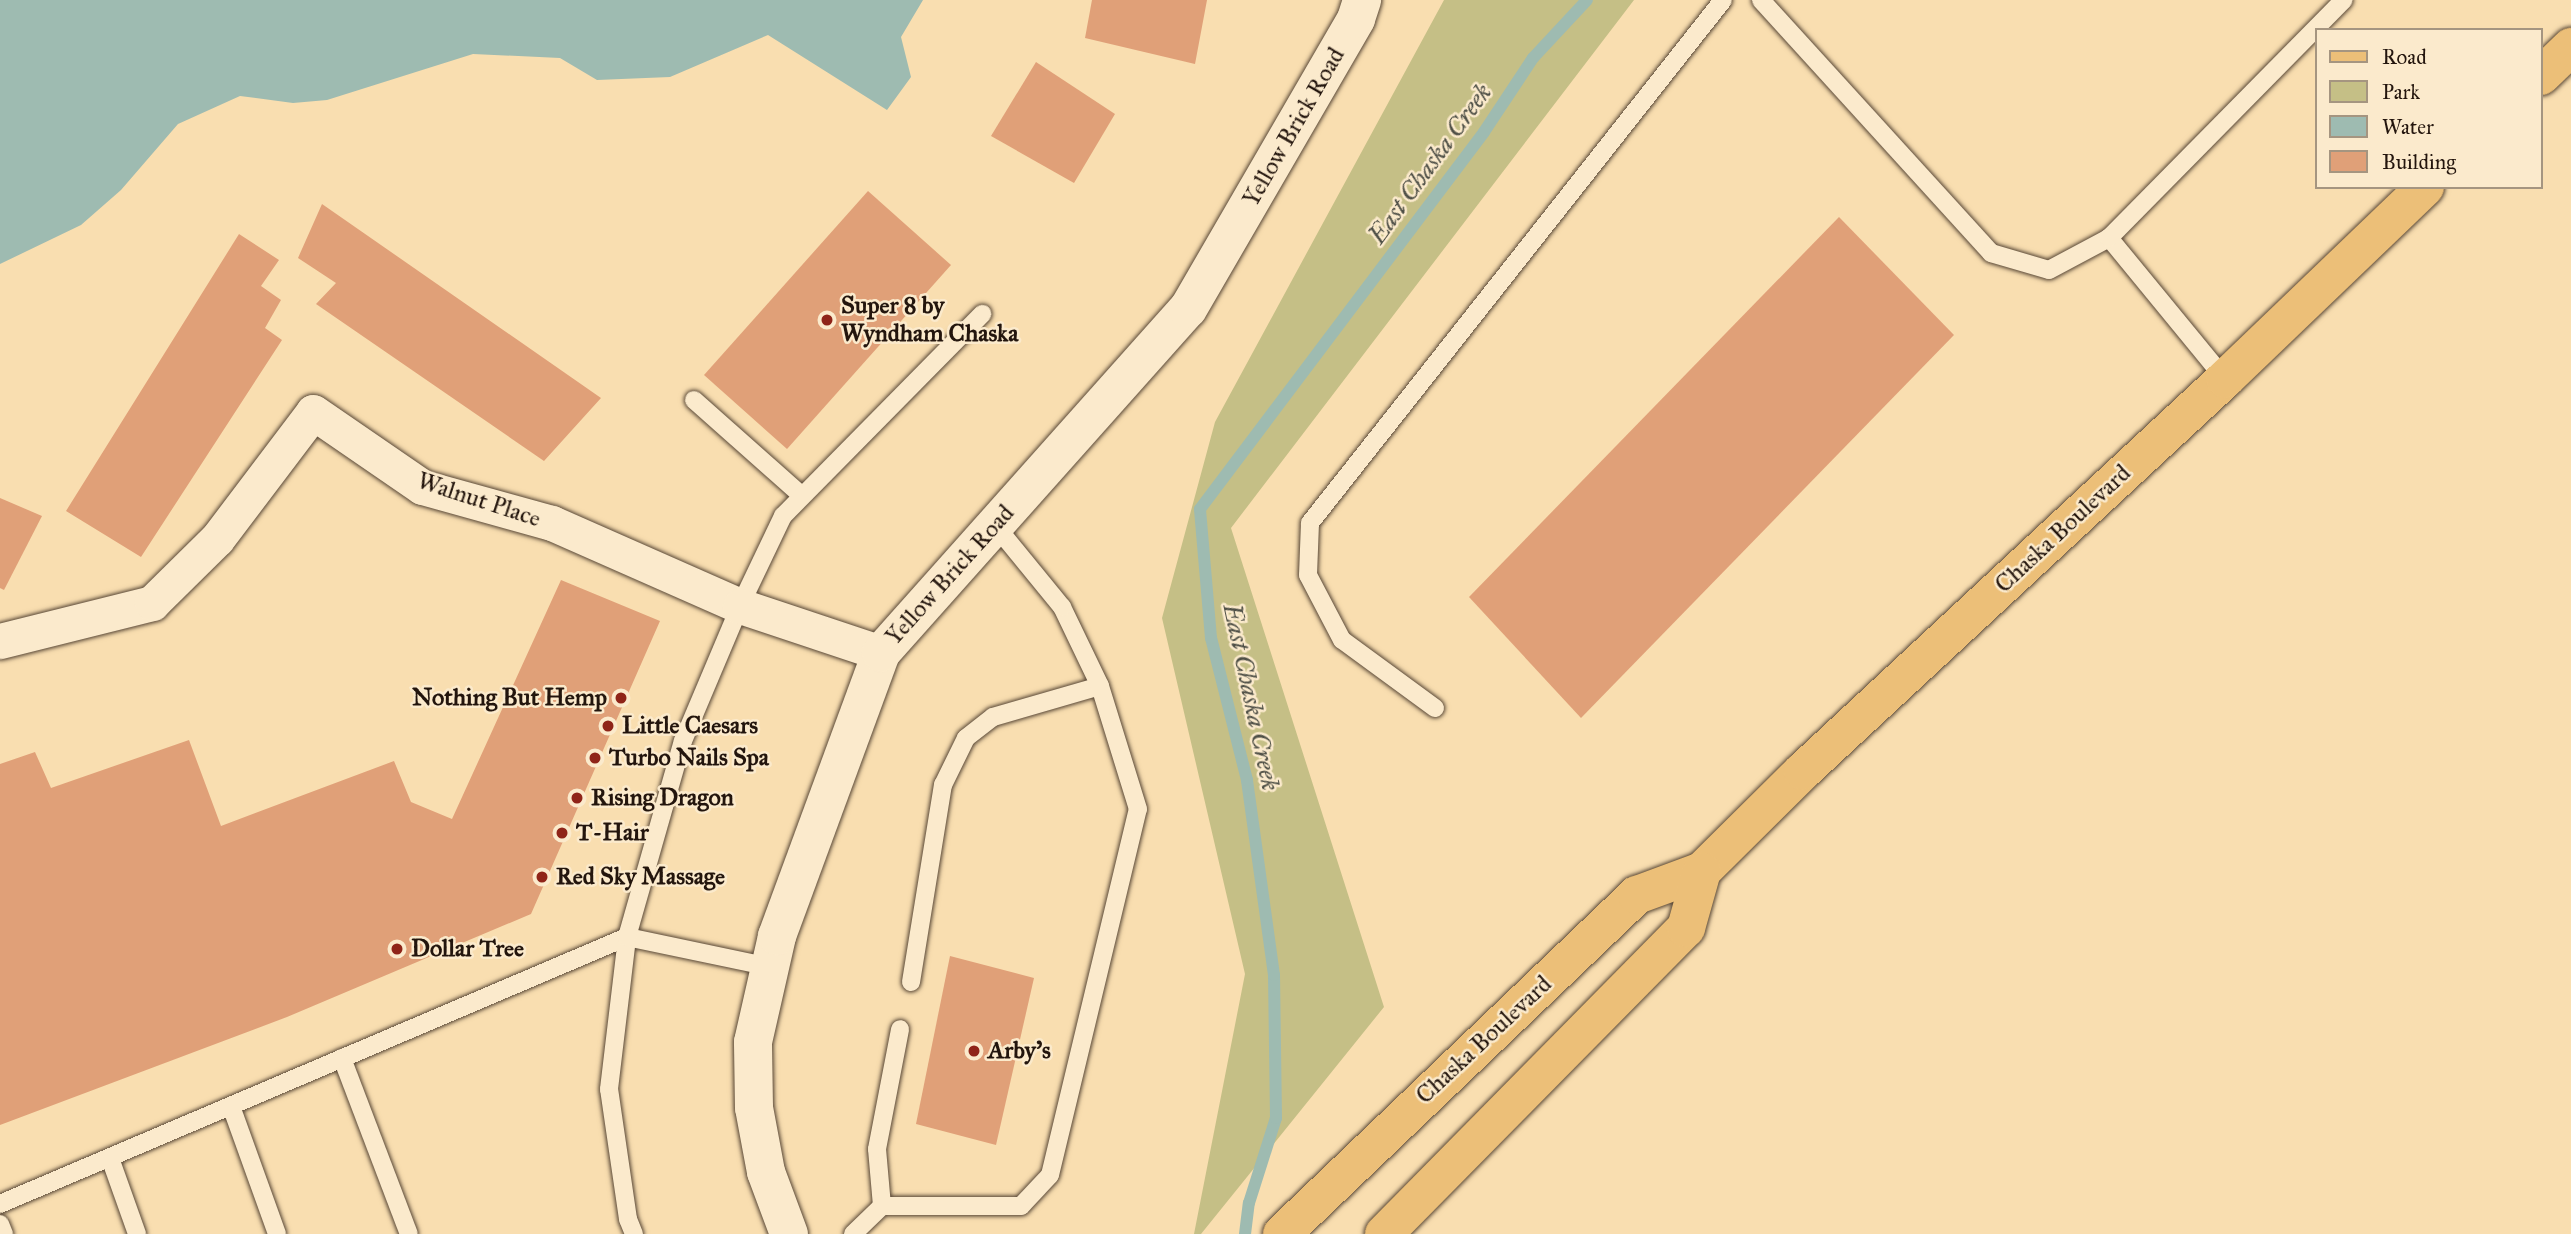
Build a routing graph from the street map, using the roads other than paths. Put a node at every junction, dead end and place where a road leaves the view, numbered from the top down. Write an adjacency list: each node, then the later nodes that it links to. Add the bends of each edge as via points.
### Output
1 (1362, 0): 15 (street, Yellow Brick Road, via 1356,19 1188,309)
2 (1723, 0): 20 (lane, via 1310,523 1308,575 1342,640)
3 (1761, 0): 10 (lane, via 1991,253 2049,270)
4 (2344, 0): 6 (lane)
5 (2316, 28): 10 (lane)
6 (2316, 28)
7 (2571, 47): 8 (main road)
8 (2543, 74)
9 (2423, 189): 12 (main road, Chaska Boulevard)
10 (2109, 237): 12 (lane)
11 (982, 314): 14 (lane)
12 (2225, 379): 21 (main road, Chaska Boulevard, via 1802,771)
13 (694, 400): 14 (lane)
14 (802, 496): 16 (lane, via 783,516)
15 (995, 525): 18 (street, Yellow Brick Road); 19 (lane, via 1062,607)
16 (740, 606): 17 (street, Walnut Place, via 552,523 422,487 313,412 217,539 152,603); 18 (street, Walnut Place); 22 (lane, via 683,741)
17 (0, 641)
18 (881, 653): 23 (street, Yellow Brick Road, via 817,821)
19 (1100, 686): 24 (lane, via 993,717 966,738 943,785); 30 (lane, via 1138,809 1050,1175 1021,1206)
20 (1435, 708)
21 (1702, 871): 39 (main road, Chaska Boulevard, via 1637,895); 40 (main road, Chaska Boulevard, via 1686,928)
22 (627, 937): 23 (lane); 26 (lane); 36 (lane, via 609,1089)
23 (770, 967): 37 (street, Yellow Brick Road, via 753,1042 754,1108 766,1172)
24 (911, 982)
25 (900, 1029): 30 (lane, via 877,1149)
26 (342, 1058): 27 (lane); 35 (lane)
27 (231, 1106): 28 (lane); 34 (lane)
28 (110, 1158): 29 (lane); 33 (lane)
29 (0, 1205)
30 (883, 1206): 38 (lane)
31 (0, 1224): 32 (lane)
32 (4, 1234)
33 (137, 1234)
34 (277, 1234)
35 (410, 1234)
36 (634, 1234)
37 (789, 1234)
38 (853, 1234)
39 (1282, 1234)
40 (1384, 1234)

